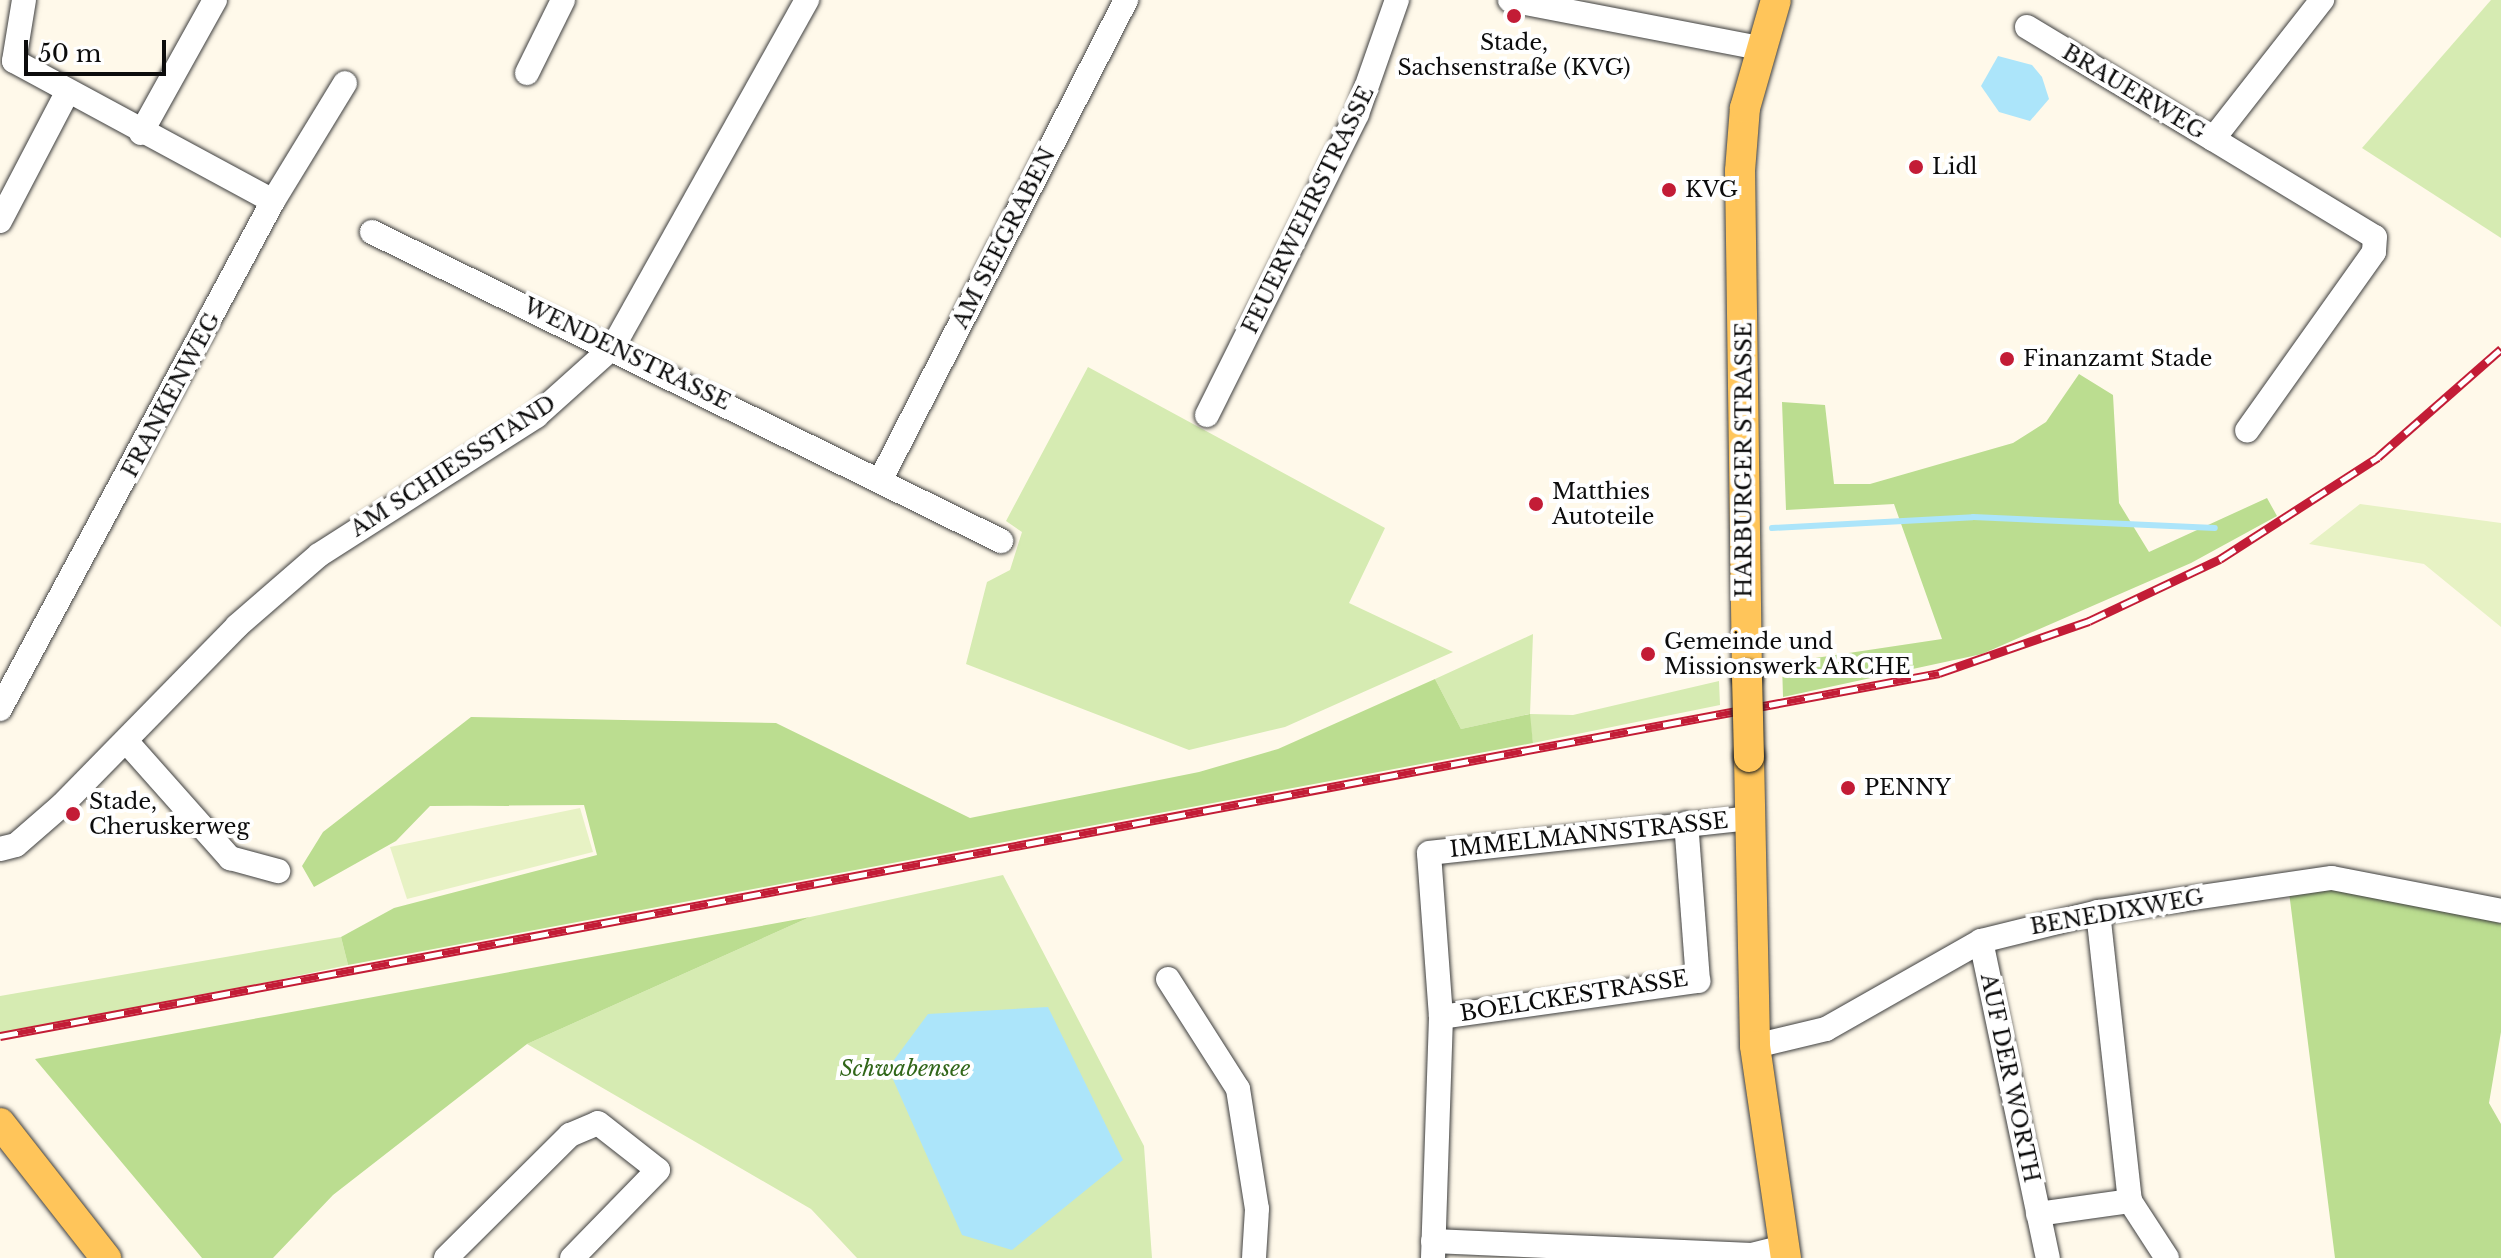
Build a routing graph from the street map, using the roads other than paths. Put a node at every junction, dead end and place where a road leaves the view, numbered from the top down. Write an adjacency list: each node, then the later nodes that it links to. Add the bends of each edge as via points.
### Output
1 (24, 0): 12 (street)
2 (215, 0): 16 (street)
3 (562, 0): 13 (street)
4 (807, 0): 21 (street, AM SCHIESSSTAND)
5 (1126, 0): 24 (street, AM SEEGRABEN)
6 (1397, 0): 22 (street, FEUERWEHRSTRASSE, via 1357,114)
7 (1510, 0): 11 (street)
8 (1776, 0): 11 (main road, HARBURGER STRASSE)
9 (2322, 0): 17 (street, BRAUERWEG)
10 (2027, 27): 17 (street, BRAUERWEG)
11 (1759, 48): 28 (main road, HARBURGER STRASSE, bridge, via 1740,171)
12 (7, 66): 15 (street)
13 (527, 73)
14 (345, 83): 18 (street, FRANKENWEG)
15 (66, 95): 16 (street); 19 (street)
16 (141, 133): 18 (street)
17 (2213, 139): 23 (street, via 2375,237 2374,252)
18 (273, 201): 26 (street, FRANKENWEG)
19 (0, 221)
20 (372, 232): 21 (street, WENDENSTRASSE)
21 (613, 347): 24 (street, WENDENSTRASSE); 27 (street, AM SCHIESSSTAND, via 536,416 319,555 237,626)
22 (1207, 415)
23 (2247, 431)
24 (882, 477): 25 (street, WENDENSTRASSE)
25 (1001, 541)
26 (0, 709)
27 (126, 741): 30 (street, AM SCHIESSSTAND, via 16,845); 31 (street, via 230,858)
28 (1749, 818): 29 (street, IMMELMANNSTRASSE); 37 (main road, HARBURGER STRASSE)
29 (1686, 823): 36 (street, BOELCKESTRASSE, via 1698,981); 36 (street, IMMELMANNSTRASSE, via 1429,853)
30 (0, 849)
31 (278, 871)
32 (2501, 911): 33 (street, BENEDIXWEG, via 2332,878)
33 (2098, 912): 34 (street, BENEDIXWEG); 39 (street)
34 (1981, 941): 37 (street, BENEDIXWEG, via 1826,1029); 40 (street, AUF DER WORTH)
35 (1168, 979): 46 (street, via 1238,1089 1257,1209)
36 (1441, 1017): 41 (street)
37 (1755, 1046): 42 (main road, HARBURGER STRASSE)
38 (0, 1123): 43 (main road)
39 (2130, 1201): 40 (street, AUF DER WORTH); 48 (street)
40 (2038, 1214): 47 (street, AUF DER WORTH)
41 (1433, 1250): 42 (street)
42 (1785, 1253)
43 (106, 1258)
44 (446, 1258): 45 (street, via 570,1135 598,1123 658,1170)
45 (572, 1258)
46 (1254, 1258)
47 (2048, 1258)
48 (2167, 1258)

